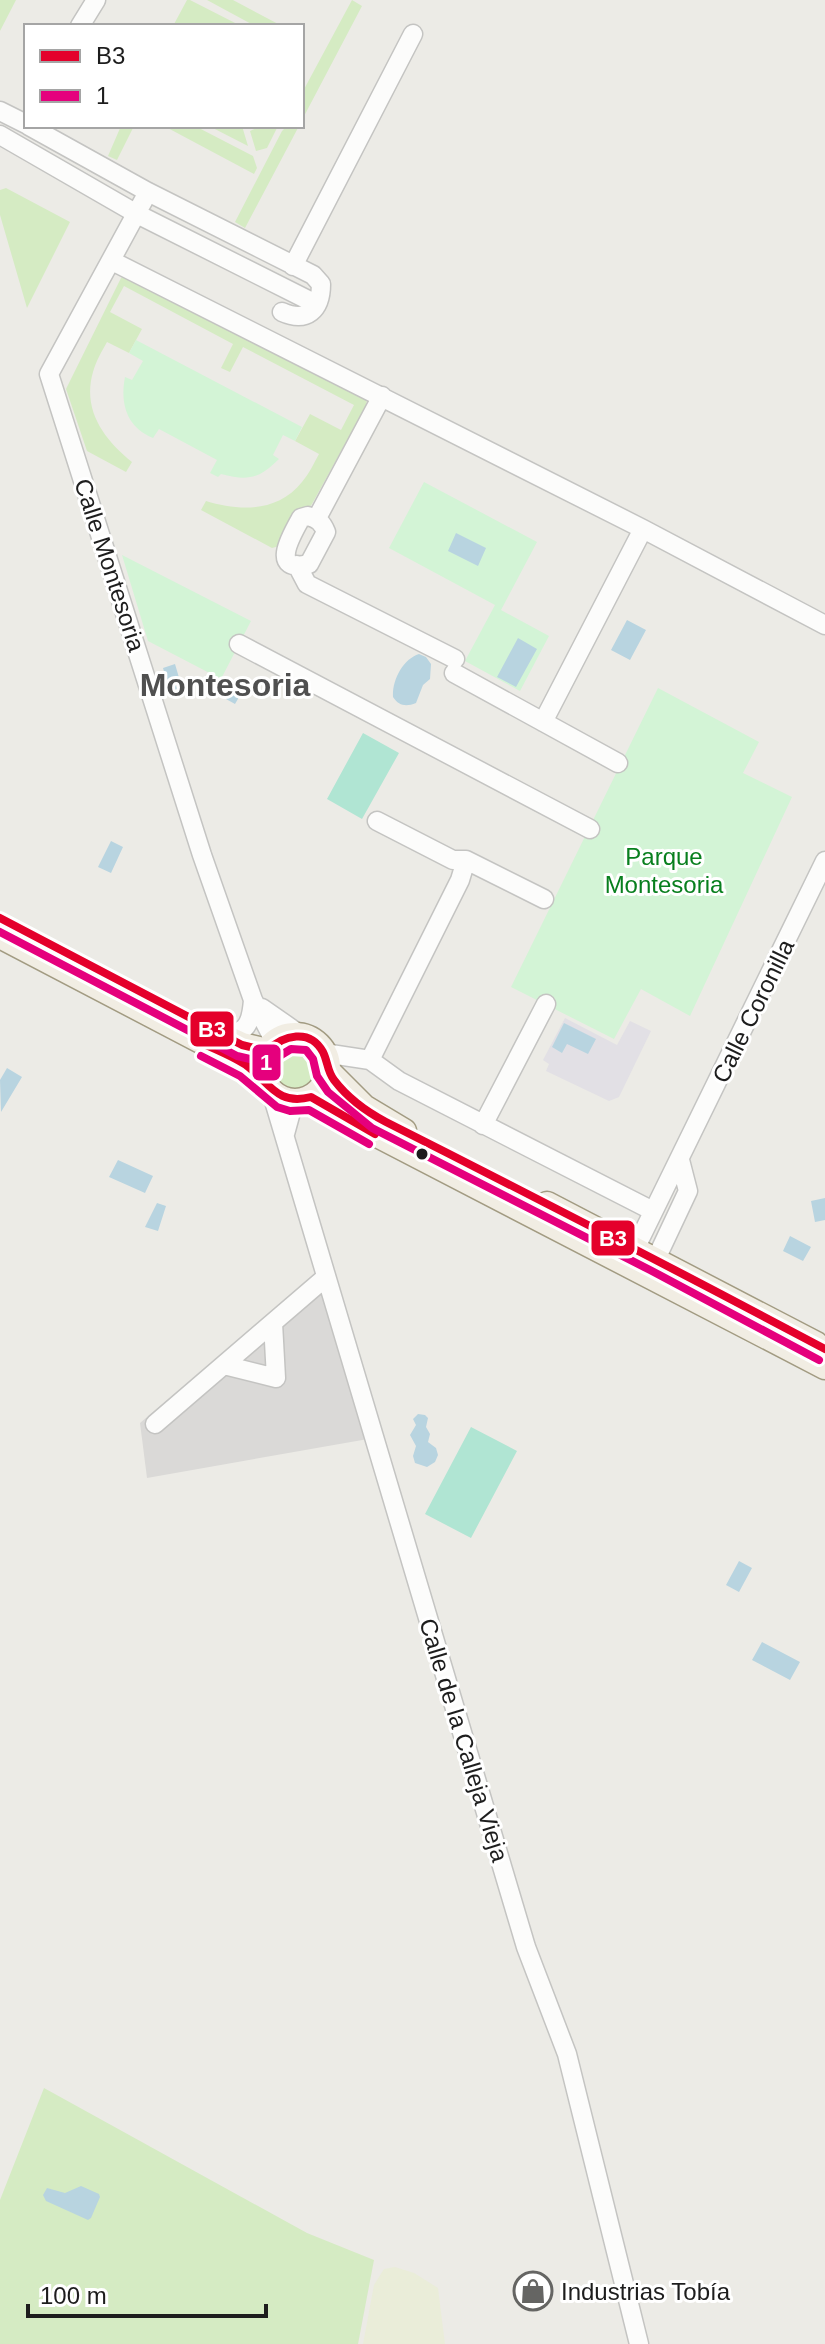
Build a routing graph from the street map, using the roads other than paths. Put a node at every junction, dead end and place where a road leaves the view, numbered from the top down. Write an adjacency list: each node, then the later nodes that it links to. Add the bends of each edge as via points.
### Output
1 (96, 0): 2 (street)
2 (81, 24)
3 (413, 34): 11 (street)
4 (0, 111): 5 (street)
5 (24, 121)
6 (36, 128): 8 (street)
7 (0, 135): 9 (street)
8 (148, 192): 9 (street, Calle Montesoria); 11 (street)
9 (137, 214): 10 (street, Calle Montesoria); 12 (street)
10 (112, 261): 14 (street); 29 (street, Calle Montesoria, via 49,374)
11 (293, 266): 12 (street, via 321,284)
12 (316, 304): 13 (street, via 299,318)
13 (282, 312)
14 (382, 396): 15 (street); 16 (street)
15 (317, 518): 17 (street, via 326,532 309,564); 17 (street, via 301,518 286,546 286,559)
16 (643, 529): 18 (street); 20 (street)
17 (297, 565): 20 (street, via 307,584)
18 (825, 625)
19 (239, 644): 23 (street)
20 (543, 722): 21 (street)
21 (618, 763)
22 (377, 821): 24 (street, via 453,860)
23 (590, 829)
24 (466, 860): 26 (street); 34 (street)
25 (825, 861): 38 (street, Calle Coronilla)
26 (544, 899)
27 (0, 918): 31 (main road)
28 (0, 936): 36 (main road, via 243,1063)
29 (253, 1000): 31 (street, via 246,1028); 32 (street); 33 (street, Calle Montesoria)
30 (546, 1004): 37 (street)
31 (216, 1033): 33 (main road, via 242,1045)
32 (302, 1036): 33 (main road, via 292,1035); 35 (main road, via 311,1039)
33 (271, 1046): 36 (main road, via 263,1060)
34 (370, 1060): 35 (street); 37 (street)
35 (326, 1062): 36 (main road, via 325,1081); 40 (main road, via 350,1096 379,1118)
36 (285, 1092): 41 (street, Calle de la Calleja Vieja, via 284,1137); 45 (main road)
37 (483, 1125): 39 (street)
38 (680, 1160): 39 (street, Calle Coronilla); 40 (street, via 688,1191)
39 (653, 1211): 40 (street, Calle Coronilla)
40 (646, 1254): 43 (main road)
41 (326, 1277): 42 (street); 47 (street, Calle de la Calleja Vieja, via 526,1947 567,2054)
42 (273, 1323): 44 (street); 44 (street, via 276,1378)
43 (825, 1349)
44 (224, 1365): 46 (street)
45 (825, 1367)
46 (155, 1424)
47 (639, 2344)

